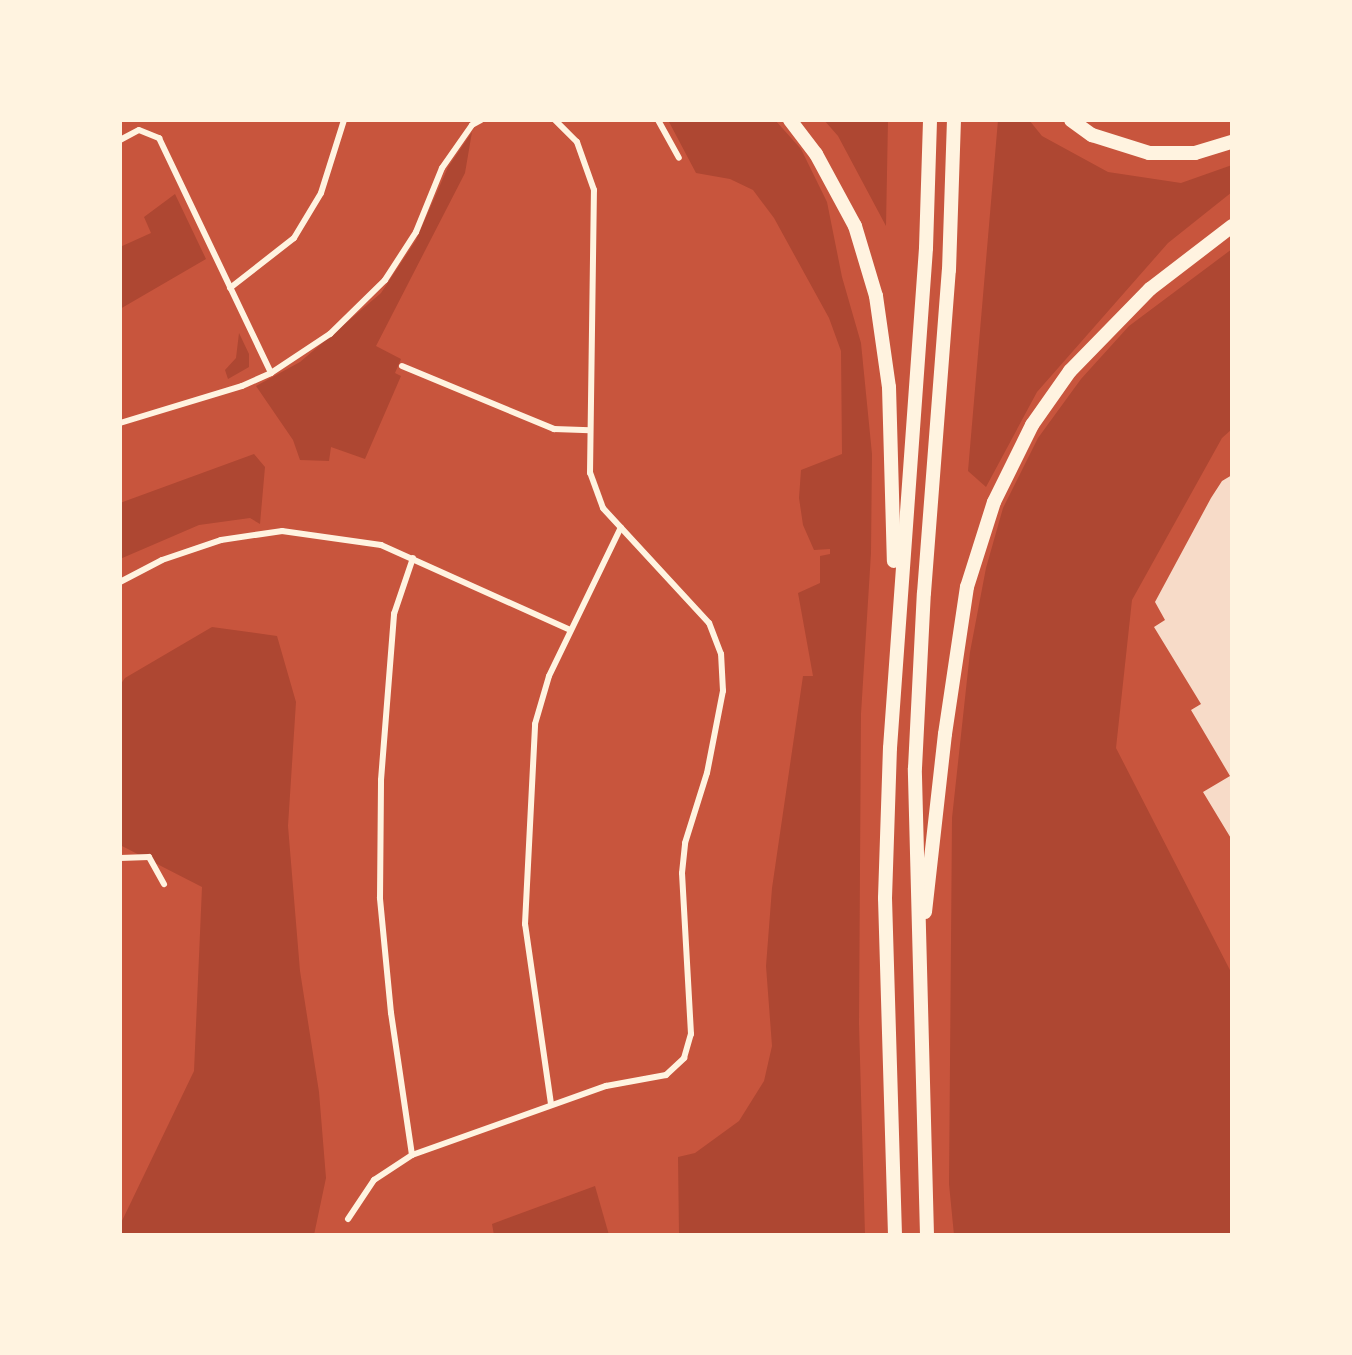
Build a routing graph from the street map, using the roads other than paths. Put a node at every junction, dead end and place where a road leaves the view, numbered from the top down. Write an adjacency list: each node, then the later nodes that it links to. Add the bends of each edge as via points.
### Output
1 (344, 120): 13 (street, via 321,194 294,238)
2 (481, 120): 15 (street, via 472,125 442,168 416,232 385,280 330,334)
3 (555, 120): 17 (street, via 577,142 594,190)
4 (658, 120): 11 (street)
5 (790, 120): 21 (highway, via 816,154 855,226 876,296 889,387 891,529)
6 (930, 120): 21 (highway, via 926,248)
7 (954, 120): 25 (highway, via 949,270 915,768)
8 (1071, 120): 10 (highway, via 1092,135 1149,153 1195,153)
9 (120, 140): 13 (street, via 140,130 159,138)
10 (1232, 142)
11 (680, 158)
12 (1232, 226): 25 (highway, via 1150,289 1070,371 1032,425 994,502 967,587 945,734)
13 (230, 288): 15 (street)
14 (402, 366): 17 (street, via 554,429)
15 (272, 373): 16 (street)
16 (120, 423)
17 (590, 430): 18 (street, via 591,473 603,508)
18 (621, 527): 22 (street); 26 (street, via 709,623 721,654 723,691 683,863 691,1034 684,1058 666,1075 606,1086)
19 (413, 558): 20 (street, via 381,545 282,531 221,540 162,560); 22 (street); 27 (street, via 394,614 381,780 380,886 392,1013)
20 (120, 582)
21 (897, 599): 29 (highway, via 885,898)
22 (570, 630): 26 (street, via 549,676 535,724 528,825 525,924)
23 (120, 858): 24 (street, via 149,857)
24 (164, 884)
25 (919, 983): 30 (highway)
26 (551, 1104): 27 (street)
27 (412, 1155): 28 (street, via 374,1180)
28 (348, 1219)
29 (895, 1235)
30 (927, 1235)

